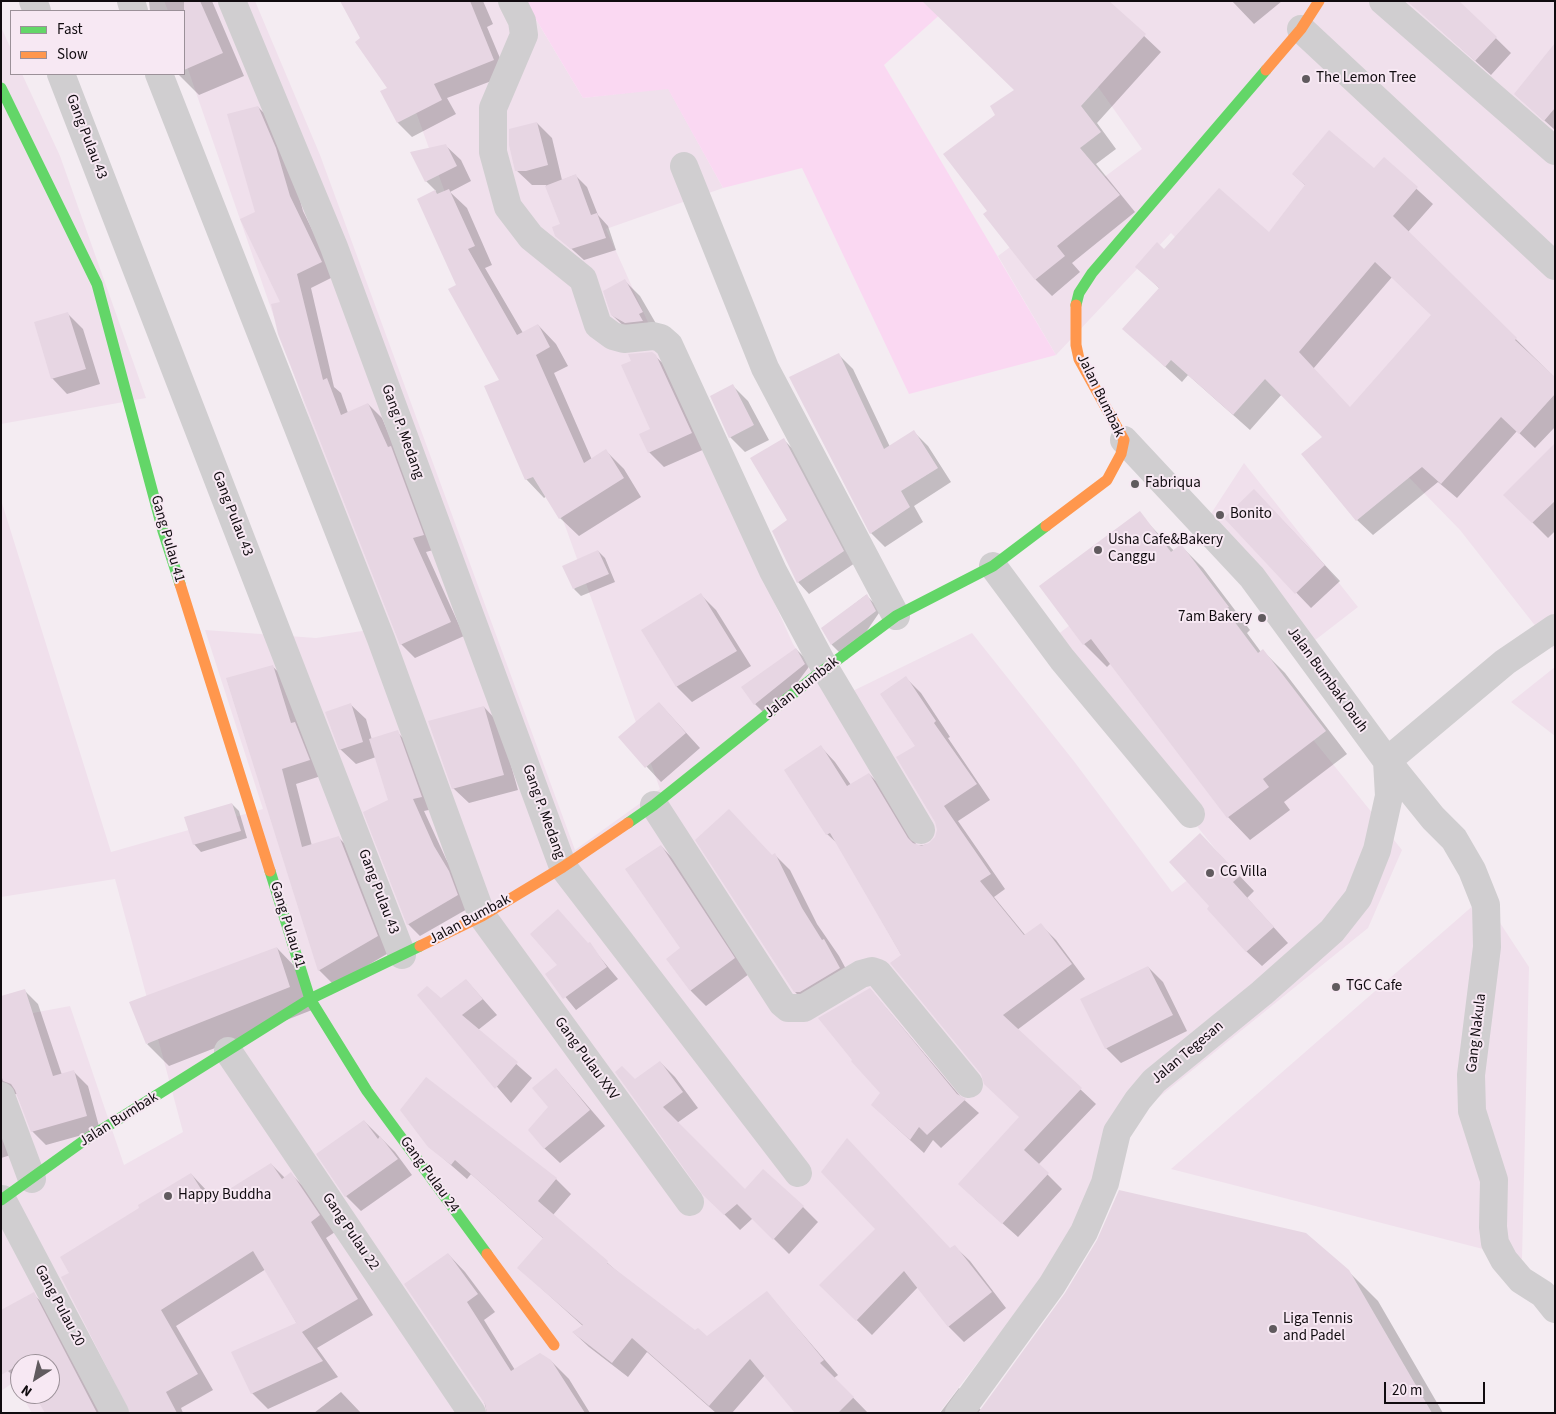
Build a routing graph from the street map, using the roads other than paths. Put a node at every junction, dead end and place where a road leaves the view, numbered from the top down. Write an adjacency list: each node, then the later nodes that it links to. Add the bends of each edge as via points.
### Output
1 (232, 1): 21 (street, Gang P. Medang, via 334,248)
2 (512, 1): 16 (street, via 522,21 524,35 493,108 493,152 508,207 531,237 583,279 598,325 624,339 653,336 669,346 752,529)
3 (1319, 1): 5 (street, Jalan Bumbak)
4 (1383, 1): 9 (street)
5 (1301, 29): 11 (street); 12 (street, Jalan Bumbak, via 1092,273 1079,293 1074,310 1079,360)
6 (61, 75): 23 (street, Gang Pulau 43)
7 (159, 75): 22 (street, Gang Pulau XXV, via 382,639)
8 (1, 88): 24 (street, Gang Pulau 41, via 97,284 163,530)
9 (1555, 151)
10 (684, 166): 14 (street, via 765,368)
11 (1555, 266)
12 (1124, 440): 13 (street, Jalan Bumbak, via 1118,461 1107,480); 17 (street, Jalan Bumbak Dauh, via 1252,577)
13 (993, 566): 14 (street, Jalan Bumbak); 19 (street, via 1062,659)
14 (896, 616): 16 (street, Jalan Bumbak)
15 (1555, 628): 17 (street, via 1505,662)
16 (826, 670): 18 (street, Jalan Bumbak); 20 (street)
17 (1387, 761): 32 (street, Gang Nakula, via 1454,839 1472,870 1486,905 1487,948 1472,1075 1472,1110 1494,1180 1496,1243 1504,1260 1521,1280 1543,1294); 36 (street, Jalan Tegesan, via 1389,796 1376,850 1358,898 1332,931 1154,1081 1138,1100 1117,1132 1104,1183 1084,1232 1052,1285)
18 (654, 805): 21 (street, Jalan Bumbak); 26 (street, via 782,1003 788,1008 804,1008 861,974 878,973)
19 (1191, 814)
20 (921, 830)
21 (563, 867): 22 (street, Jalan Bumbak); 28 (street, Gang P. Medang)
22 (482, 916): 23 (street, Jalan Bumbak); 31 (street, Gang Pulau XXV)
23 (402, 955): 24 (street, Jalan Bumbak)
24 (310, 999): 25 (street, Jalan Bumbak); 33 (street, Gang Pulau 24, via 367,1092)
25 (228, 1050): 29 (street, Jalan Bumbak, via 82,1142); 35 (street, Gang Pulau 22)
26 (969, 1084)
27 (1, 1096): 29 (street)
28 (798, 1173)
29 (32, 1179): 30 (street, Jalan Bumbak)
30 (2, 1200): 34 (street, Gang Pulau 20)
31 (690, 1202)
32 (1555, 1309)
33 (554, 1345)
34 (115, 1413)
35 (472, 1413)
36 (959, 1413)

